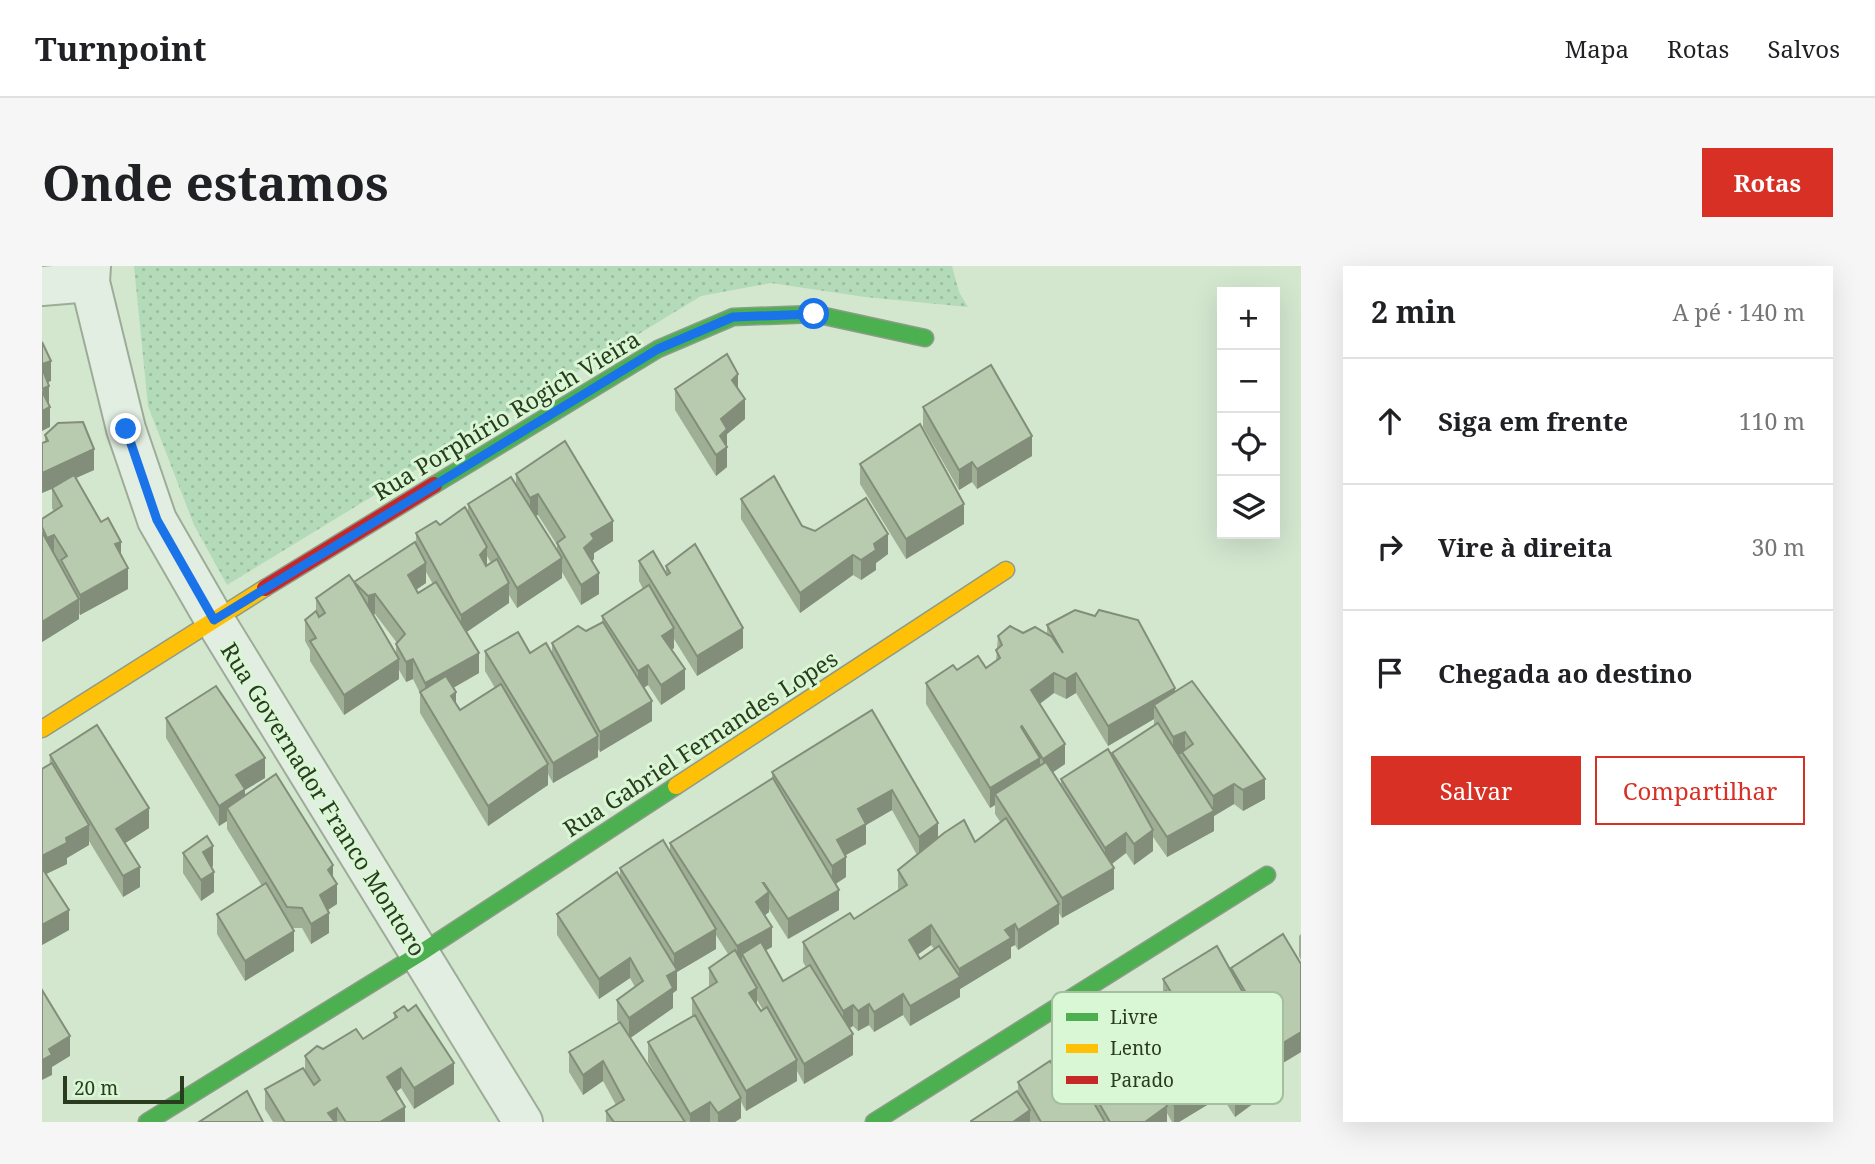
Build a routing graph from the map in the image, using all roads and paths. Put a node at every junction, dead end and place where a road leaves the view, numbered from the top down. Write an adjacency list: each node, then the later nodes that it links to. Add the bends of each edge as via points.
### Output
1 (90, 274): 2 (street); 5 (street, Rua Governador Franco Montoro, via 126,429 157,520)
2 (42, 286)
3 (925, 338): 5 (street, Rua Porphírio Rogich Vieira, via 814,314 733,317 658,349)
4 (1006, 570): 8 (street, Rua Gabriel Fernandes Lopes)
5 (214, 620): 6 (street, Rua Porphírio Rogich Vieira); 8 (street, Rua Governador Franco Montoro)
6 (42, 729)
7 (1267, 875): 9 (street)
8 (419, 954): 11 (street, Rua Gabriel Fernandes Lopes); 12 (street, Rua Governador Franco Montoro)
9 (1081, 992)
10 (1052, 1010): 13 (street)
11 (146, 1122)
12 (523, 1122)
13 (874, 1122)

